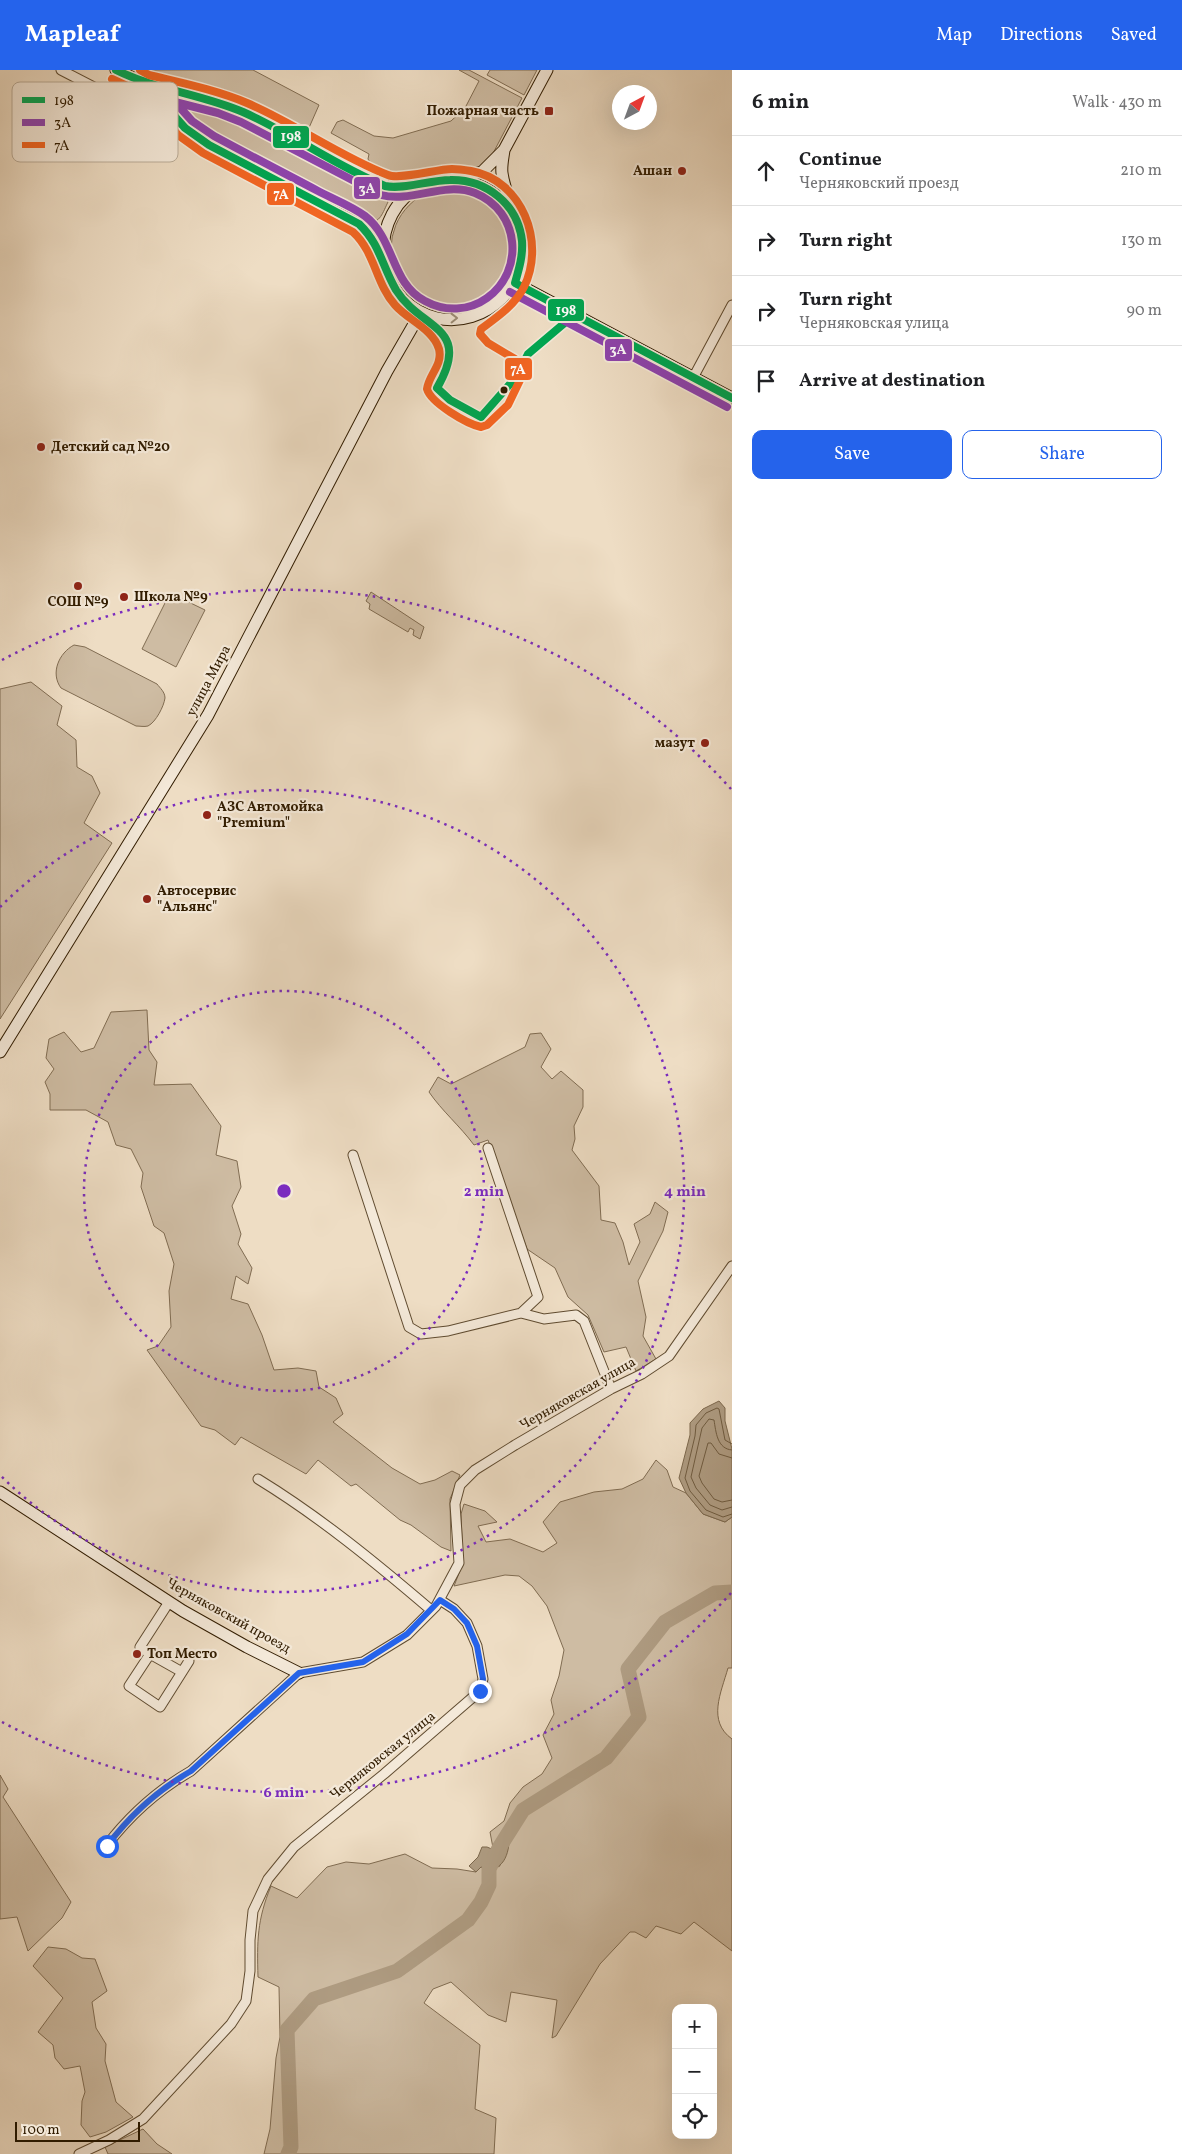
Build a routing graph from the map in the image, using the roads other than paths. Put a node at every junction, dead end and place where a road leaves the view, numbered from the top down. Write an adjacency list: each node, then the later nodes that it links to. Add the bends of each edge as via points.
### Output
1 (61, 70): 4 (street)
2 (116, 70): 5 (main road)
3 (547, 70): 8 (main road)
4 (84, 82)
5 (142, 82)
6 (178, 92): 10 (main road, via 245,113 390,187)
7 (178, 120): 12 (main road, via 209,145 359,224 370,235)
8 (504, 150): 9 (main road, via 482,172); 11 (main road, via 501,171)
9 (452, 179): 10 (main road); 11 (main road, via 488,188)
10 (437, 181): 12 (main road, via 413,192 394,210 386,226)
11 (514, 214): 13 (main road, via 523,243 522,263)
12 (384, 261): 15 (main road, via 390,281 403,299)
13 (515, 282): 15 (main road, one-way to 13, via 437,318 471,317 487,311 503,299); 16 (main road)
14 (732, 305): 16 (street)
15 (421, 312): 18 (main road, улица Мира, via 208,715)
16 (694, 378): 17 (main road)
17 (732, 398)
18 (0, 1052)
19 (488, 1148): 22 (street, via 538,1296)
20 (353, 1155): 22 (street, via 409,1328 421,1334 448,1331)
21 (732, 1266): 23 (street, Черняковская улица, via 669,1356)
22 (521, 1313): 23 (street, via 544,1319 576,1315 584,1321)
23 (611, 1389): 26 (street, Черняковская улица, via 475,1470 460,1485 455,1504 459,1563)
24 (258, 1479): 28 (street, via 305,1509)
25 (0, 1492): 27 (main road, Черняковский проезд)
26 (440, 1600): 28 (street, Черняковская улица); 34 (street, Черняковская улица, via 467,1623 477,1646 483,1679 480,1691 294,1847 268,1879 253,1911 246,2001 231,2024 143,2119)
27 (169, 1602): 29 (street, via 140,1647); 32 (main road, Черняковский проезд)
28 (431, 1610): 32 (street, Черняковская улица, via 407,1634 363,1662)
29 (150, 1654): 31 (street); 31 (street, via 129,1686 160,1707)
30 (189, 1661): 31 (street)
31 (182, 1672)
32 (299, 1673): 33 (street, via 191,1771 170,1783 142,1807)
33 (107, 1846)
34 (79, 2154)

